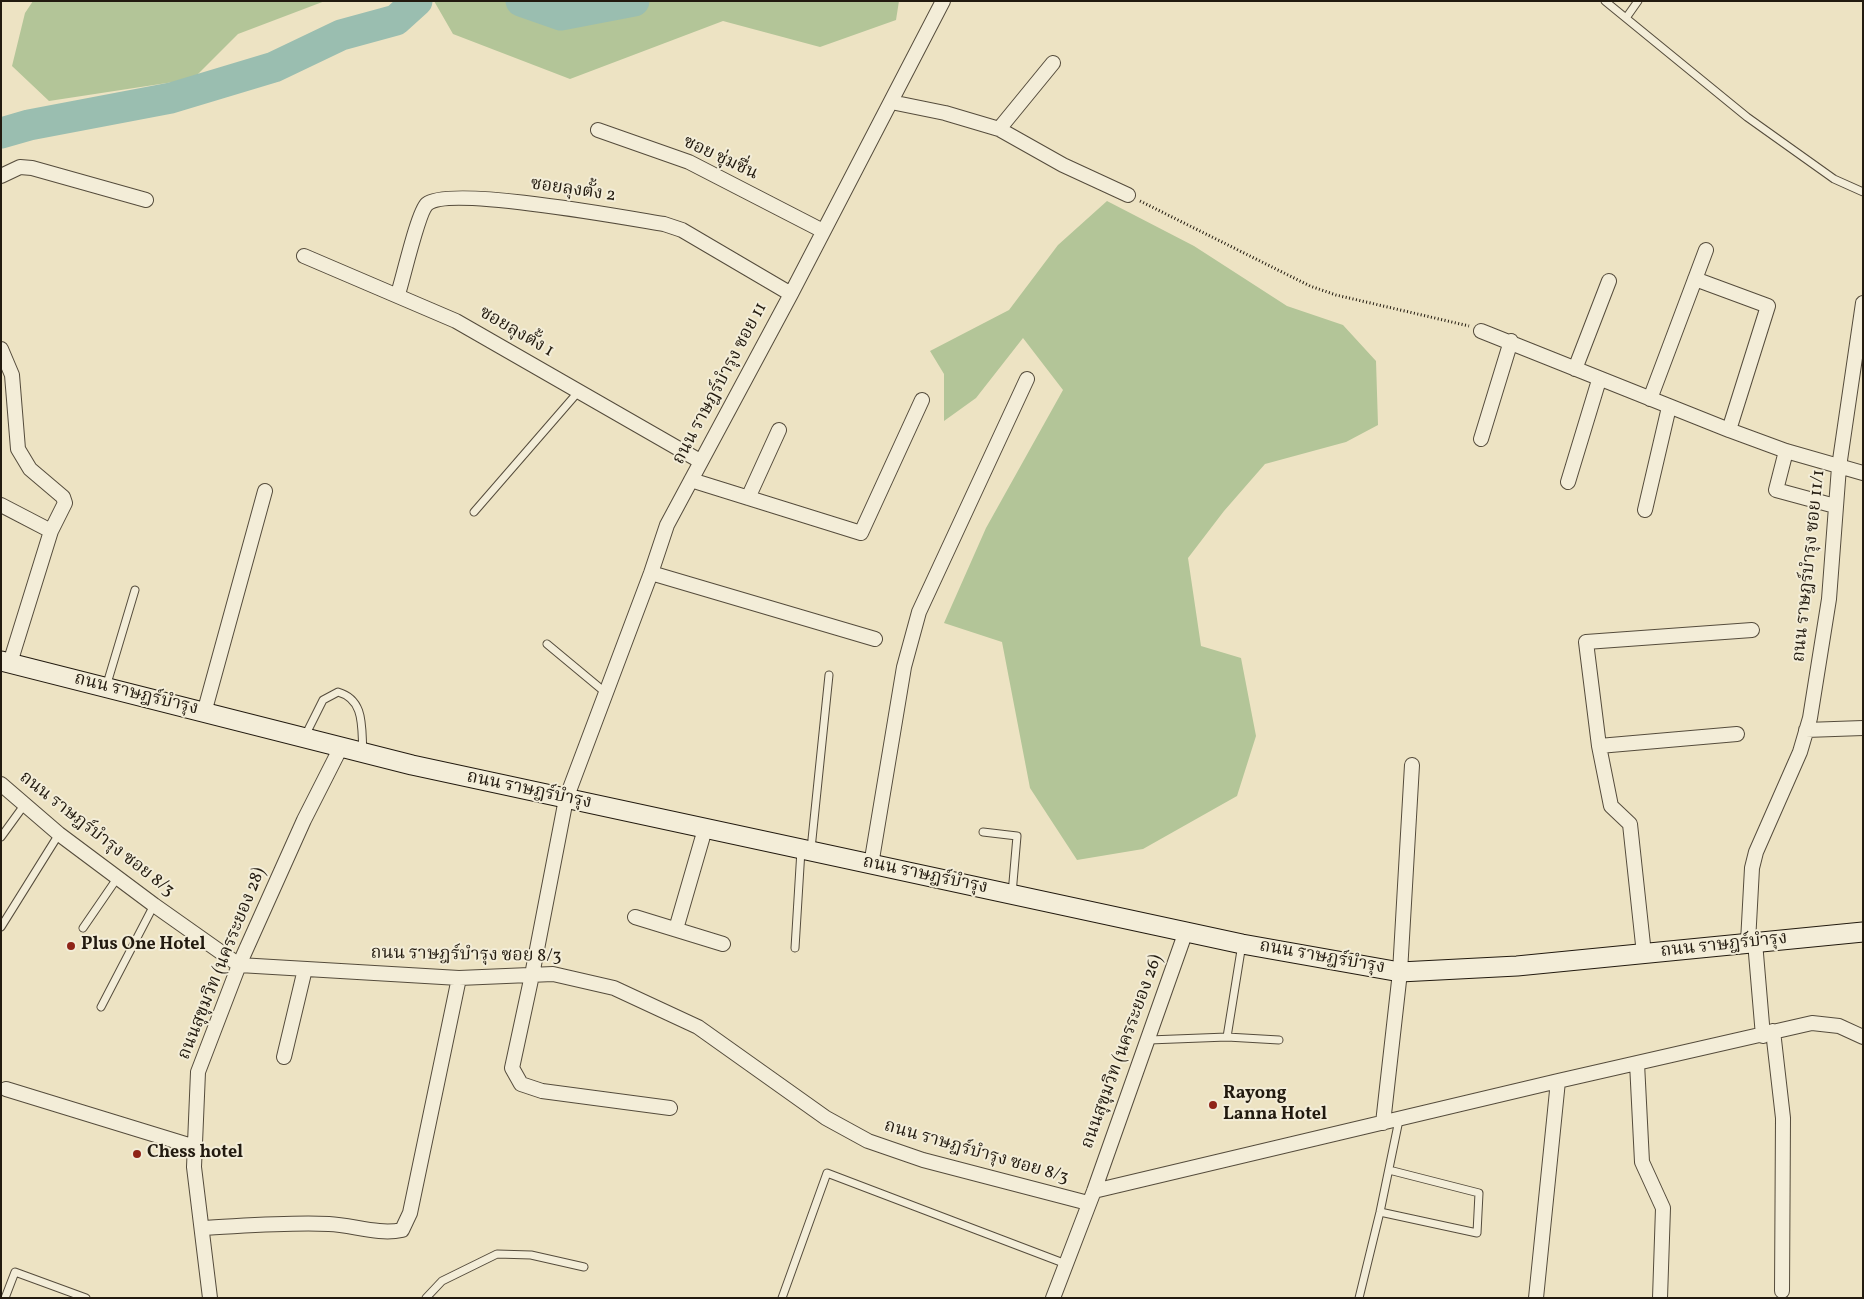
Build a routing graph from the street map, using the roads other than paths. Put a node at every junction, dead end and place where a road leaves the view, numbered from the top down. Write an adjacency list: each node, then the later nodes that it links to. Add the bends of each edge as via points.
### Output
1 (943, 1): 6 (street, ถนน ราษฎร์บำรุง ซอย 11)
2 (1605, 1): 4 (lane)
3 (1638, 1): 4 (lane)
4 (1626, 18): 10 (lane, via 1747,117 1834,179)
5 (1053, 63): 7 (street)
6 (890, 102): 7 (street, via 945,113); 13 (street, ถนน ราษฎร์บำรุง ซอย 11)
7 (999, 129): 11 (street, via 1063,165)
8 (598, 130): 13 (street, ซอย ชุ่มชื่น, via 689,162)
9 (1, 176): 12 (street, via 20,167 32,168)
10 (1863, 192)
11 (1128, 195)
12 (146, 200)
13 (824, 231): 19 (street, ถนน ราษฎร์บำรุง ซอย 11)
14 (1706, 250): 16 (street)
15 (304, 256): 18 (street, ซอยลุงตั้ง 1)
16 (1695, 279): 29 (street); 32 (street, via 1768,306)
17 (1609, 282): 24 (street)
18 (398, 294): 19 (street, ซอยลุงตั้ง 2, via 423,208 436,199 462,197 521,202 664,224 682,230); 27 (street, ซอยลุงตั้ง 1, via 456,321)
19 (791, 294): 35 (street, ถนน ราษฎร์บำรุง ซอย 11)
20 (1862, 307): 36 (street, ถนน ราษฎร์บำรุง ซอย 11/1)
21 (1481, 331): 22 (street)
22 (1511, 341): 24 (street); 33 (street)
23 (1, 349): 46 (street, via 12,374 18,449 30,469 63,497 65,503)
24 (1575, 369): 26 (street)
25 (1028, 379): 73 (street, via 919,612 904,667)
26 (1599, 380): 29 (street); 39 (street)
27 (579, 391): 35 (street, ซอยลุงตั้ง 1); 45 (lane)
28 (922, 400): 41 (street, via 861,533)
29 (1650, 400): 30 (street)
30 (1669, 407): 32 (street); 44 (street)
31 (779, 430): 41 (street)
32 (1729, 430): 34 (street)
33 (1481, 440)
34 (1786, 451): 36 (street); 43 (street, via 1776,490)
35 (700, 461): 38 (street, ถนน ราษฎร์บำรุง ซอย 11)
36 (1839, 467): 37 (street); 43 (street, ถนน ราษฎร์บำรุง ซอย 11/1)
37 (1863, 473)
38 (691, 480): 41 (street); 47 (street, ถนน ราษฎร์บำรุง ซอย 11, via 667,525)
39 (1568, 482)
40 (265, 491): 56 (street)
41 (748, 498)
42 (1, 505): 46 (street)
43 (1835, 506): 58 (street, ถนน ราษฎร์บำรุง ซอย 11/1, via 1829,599)
44 (1645, 510)
45 (474, 512)
46 (51, 531): 52 (street)
47 (652, 573): 50 (street); 55 (street, ถนน ราษฎร์บำรุง ซอย 11)
48 (135, 590): 54 (lane)
49 (1752, 630): 61 (street, via 1586,642)
50 (875, 639)
51 (547, 644): 55 (lane)
52 (6, 662): 54 (street, ถนน ราษฎร์บำรุง)
53 (829, 675): 72 (lane)
54 (106, 688): 56 (street, ถนน ราษฎร์บำรุง)
55 (606, 693): 66 (street, ถนน ราษฎร์บำรุง ซอย 11)
56 (204, 713): 60 (street, ถนน ราษฎร์บำรุง)
57 (1863, 728): 58 (street)
58 (1806, 730): 83 (street, ถนน ราษฎร์บำรุง ซอย 11/1, via 1800,752 1756,852 1752,868)
59 (1737, 734): 61 (street)
60 (304, 738): 62 (street, ถนน ราษฎร์บำรุง); 63 (lane, via 323,700 338,692 354,699 359,707)
61 (1599, 746): 87 (street, via 1611,806 1630,824)
62 (341, 747): 63 (street, ถนน ราษฎร์บำรุง); 88 (street, ถนนสุขุมวิท (นครระยอง 28), via 304,820)
63 (363, 752): 66 (street, ถนน ราษฎร์บำรุง)
64 (1412, 765): 90 (street)
65 (1, 784): 67 (street, ถนน ราษฎร์บำรุง ซอย 8/3)
66 (566, 799): 68 (street, ถนน ราษฎร์บำรุง); 91 (street, ถนน ราษฎร์บำรุง ซอย 11)
67 (25, 804): 70 (street, ถนน ราษฎร์บำรุง ซอย 8/3); 71 (lane)
68 (705, 829): 72 (street, ถนน ราษฎร์บำรุง); 80 (street)
69 (983, 832): 75 (lane, via 1017,836)
70 (59, 834): 74 (street, ถนน ราษฎร์บำรุง ซอย 8/3); 78 (lane)
71 (1, 837)
72 (806, 851): 73 (street, ถนน ราษฎร์บำรุง); 86 (lane)
73 (872, 865): 75 (street, ถนน ราษฎร์บำรุง)
74 (118, 877): 76 (street, ถนน ราษฎร์บำรุง ซอย 8/3); 79 (lane)
75 (1012, 895): 81 (street, ถนน ราษฎร์บำรุง)
76 (154, 905): 88 (street, ถนน ราษฎร์บำรุง ซอย 8/3); 93 (lane)
77 (636, 916): 80 (street)
78 (1, 927)
79 (83, 928)
80 (676, 929): 84 (street)
81 (1186, 932): 85 (street, ถนน ราษฎร์บำรุง); 97 (street, ถนนสุขุมวิท (นครระยอง 26))
82 (1863, 932): 83 (street, ถนน ราษฎร์บำรุง)
83 (1752, 942): 87 (street, ถนน ราษฎร์บำรุง); 94 (street, ถนน ราษฎร์บำรุง ซอย 11/1)
84 (723, 944)
85 (1242, 944): 90 (street, ถนน ราษฎร์บำรุง); 95 (lane)
86 (795, 948)
87 (1644, 954): 90 (street, ถนน ราษฎร์บำรุง, via 1517,966)
88 (239, 965): 89 (street, ถนน ราษฎร์บำรุง ซอย 8/3); 106 (street, ถนนสุขุมวิท (นครระยอง 28), via 198,1072)
89 (305, 969): 92 (street, ถนน ราษฎร์บำรุง ซอย 8/3); 99 (street)
90 (1400, 972): 105 (street)
91 (532, 976): 92 (street, ถนน ราษฎร์บำรุง ซอย 8/3); 103 (street, ถนน ราษฎร์บำรุง ซอย 11, via 512,1068 521,1084 542,1091); 108 (street, ถนน ราษฎร์บำรุง ซอย 8/3, via 553,974 614,988 671,1013 698,1027 826,1118 868,1141 923,1160)
92 (459, 978): 110 (street, via 410,1213 402,1230 385,1232 330,1224)
93 (101, 1007)
94 (1768, 1033): 96 (street, via 1812,1023 1839,1026); 100 (street); 113 (street, ถนน ราษฎร์บำรุง ซอย 11/1, via 1784,1118)
95 (1227, 1037): 97 (lane); 98 (lane)
96 (1863, 1037)
97 (1148, 1040): 108 (street, ถนนสุขุมวิท (นครระยอง 26))
98 (1279, 1040)
99 (284, 1057)
100 (1637, 1063): 101 (street); 123 (street, via 1642,1162 1663,1208)
101 (1558, 1081): 104 (street); 122 (street)
102 (6, 1089): 106 (street)
103 (670, 1108)
104 (1399, 1120): 105 (street); 107 (lane)
105 (1383, 1123): 108 (street)
106 (195, 1146): 110 (street, ถนนสุขุมวิท (นครระยอง 28), via 194,1167)
107 (1388, 1170): 109 (lane); 109 (lane, via 1479,1192 1477,1233)
108 (1091, 1197): 111 (street, ถนนสุขุมวิท (นครระยอง 26))
109 (1380, 1212): 121 (lane)
110 (202, 1228): 117 (street, ถนนสุขุมวิท (นครระยอง 28))
111 (1066, 1264): 119 (lane, via 827,1173); 120 (street, ถนนสุขุมวิท (นครระยอง 26))
112 (584, 1267): 118 (lane, via 531,1255 496,1254 442,1281)
113 (1782, 1291)
114 (71, 1295): 115 (lane, via 15,1272); 116 (lane)
115 (5, 1298)
116 (86, 1298)
117 (210, 1298)
118 (426, 1298)
119 (782, 1298)
120 (1053, 1298)
121 (1359, 1298)
122 (1536, 1298)
123 (1660, 1298)

